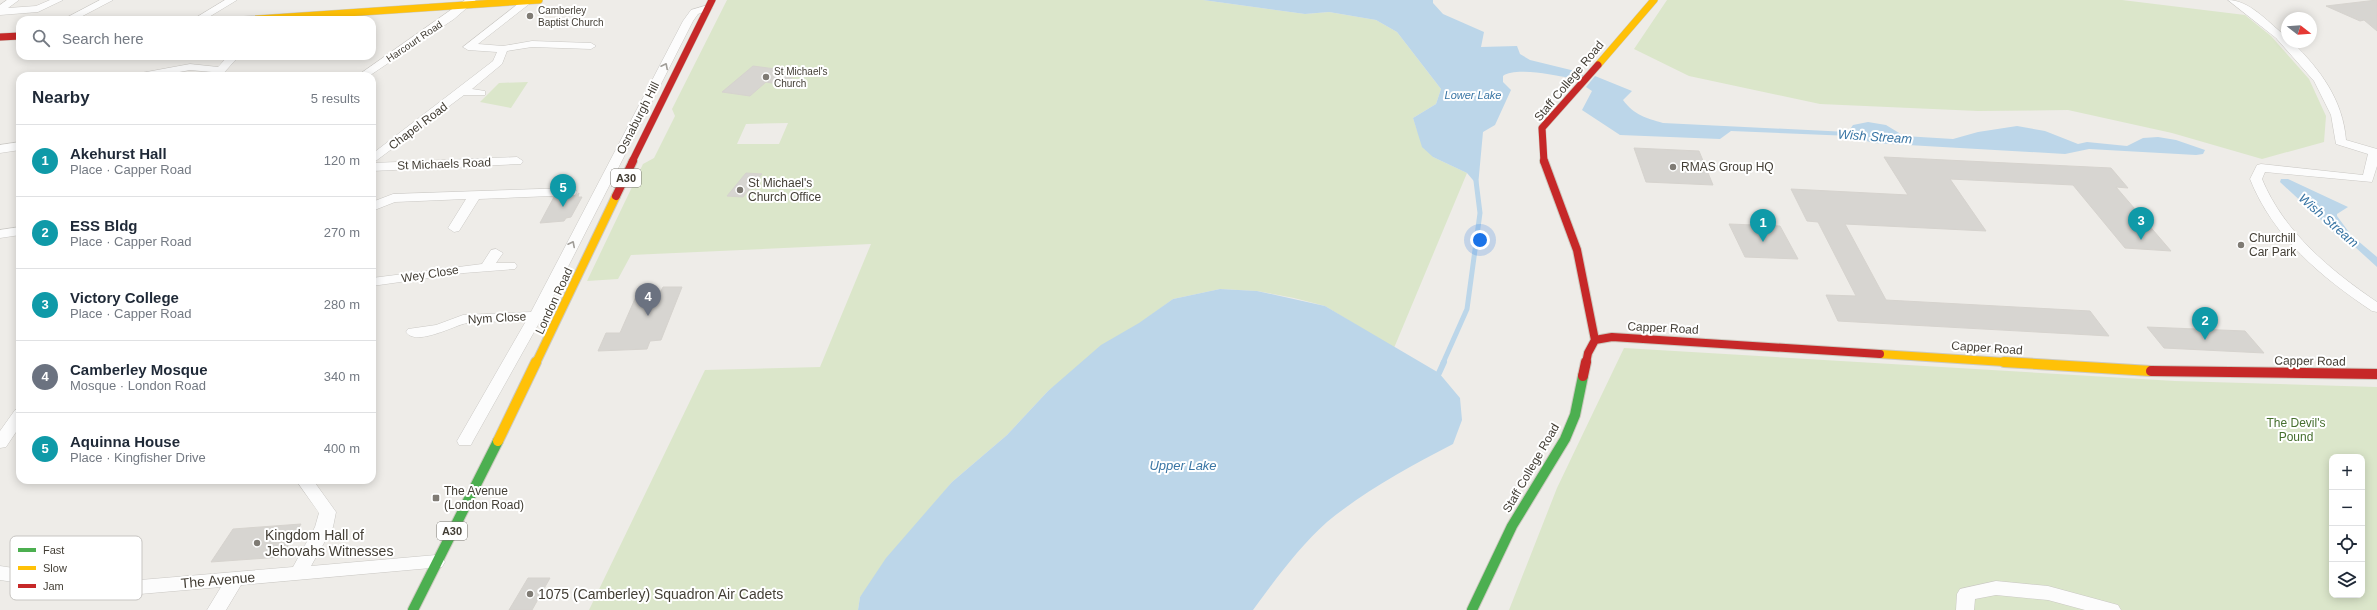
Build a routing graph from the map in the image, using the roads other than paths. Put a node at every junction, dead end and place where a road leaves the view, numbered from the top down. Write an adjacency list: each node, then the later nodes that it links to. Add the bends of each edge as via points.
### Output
1 (14, 0): 11 (street)
2 (58, 0): 11 (street, via 38,10)
3 (108, 0): 12 (street)
4 (232, 0): 13 (street)
5 (539, 0): 8 (street)
6 (1654, 0): 45 (street, Staff College Road, via 1542,128 1540,144 1544,168 1577,248)
7 (2233, 0): 41 (street, via 2281,37 2309,67 2338,116 2340,142 2374,152 2368,179 2261,168 2256,179 2261,196 2276,219 2343,283)
8 (528, 1): 9 (street); 18 (street, via 468,47)
9 (468, 3): 14 (street); 23 (street, Harcourt Road)
10 (710, 4): 42 (street, London Road / A30, via 592,246); 43 (street, Osnaburgh Hill, one-way to 10, via 688,21 694,12)
11 (0, 10)
12 (75, 16)
13 (204, 16)
14 (343, 16)
15 (16, 36): 16 (street)
16 (0, 37)
17 (591, 46): 18 (street, via 532,44)
18 (503, 49): 24 (street, Chapel Road, via 495,66)
19 (230, 60): 22 (street)
20 (163, 72): 21 (street, via 190,67)
21 (213, 72)
22 (219, 72)
23 (368, 72)
24 (463, 92): 25 (street); 28 (street, Chapel Road)
25 (481, 93)
26 (16, 147): 27 (street)
27 (0, 149)
28 (376, 157)
29 (520, 161): 30 (street, St Michaels Road)
30 (376, 167)
31 (571, 192): 32 (street)
32 (475, 195): 33 (street, via 393,198); 34 (street)
33 (376, 205)
34 (454, 228)
35 (16, 232): 36 (street)
36 (0, 234)
37 (496, 253): 39 (street)
38 (510, 266): 39 (street, Wey Close)
39 (487, 267): 40 (street, Wey Close)
40 (376, 281)
41 (2377, 308)
42 (559, 320): 43 (street); 51 (street, London Road / A30)
43 (532, 323): 44 (street, Nym Close, via 463,320 439,329); 48 (street, Osnaburgh Hill)
44 (413, 332)
45 (1595, 340): 46 (street, Capper Road, via 1620,338 2158,371); 59 (street, Staff College Road, via 1588,353 1575,415 1565,439 1512,526)
46 (2377, 374)
47 (16, 420): 49 (street)
48 (465, 441)
49 (0, 443)
50 (307, 484): 54 (street, via 328,512 324,527)
51 (436, 562): 54 (street, The Avenue); 58 (street, London Road / A30)
52 (0, 573): 53 (street, The Avenue)
53 (10, 574)
54 (298, 574): 55 (street, The Avenue)
55 (236, 579): 56 (street, The Avenue); 57 (street)
56 (142, 587)
57 (216, 610)
58 (413, 610)
59 (1472, 610)
60 (1965, 610): 61 (street, via 1966,594 1996,588 2048,593)
61 (2112, 610)

